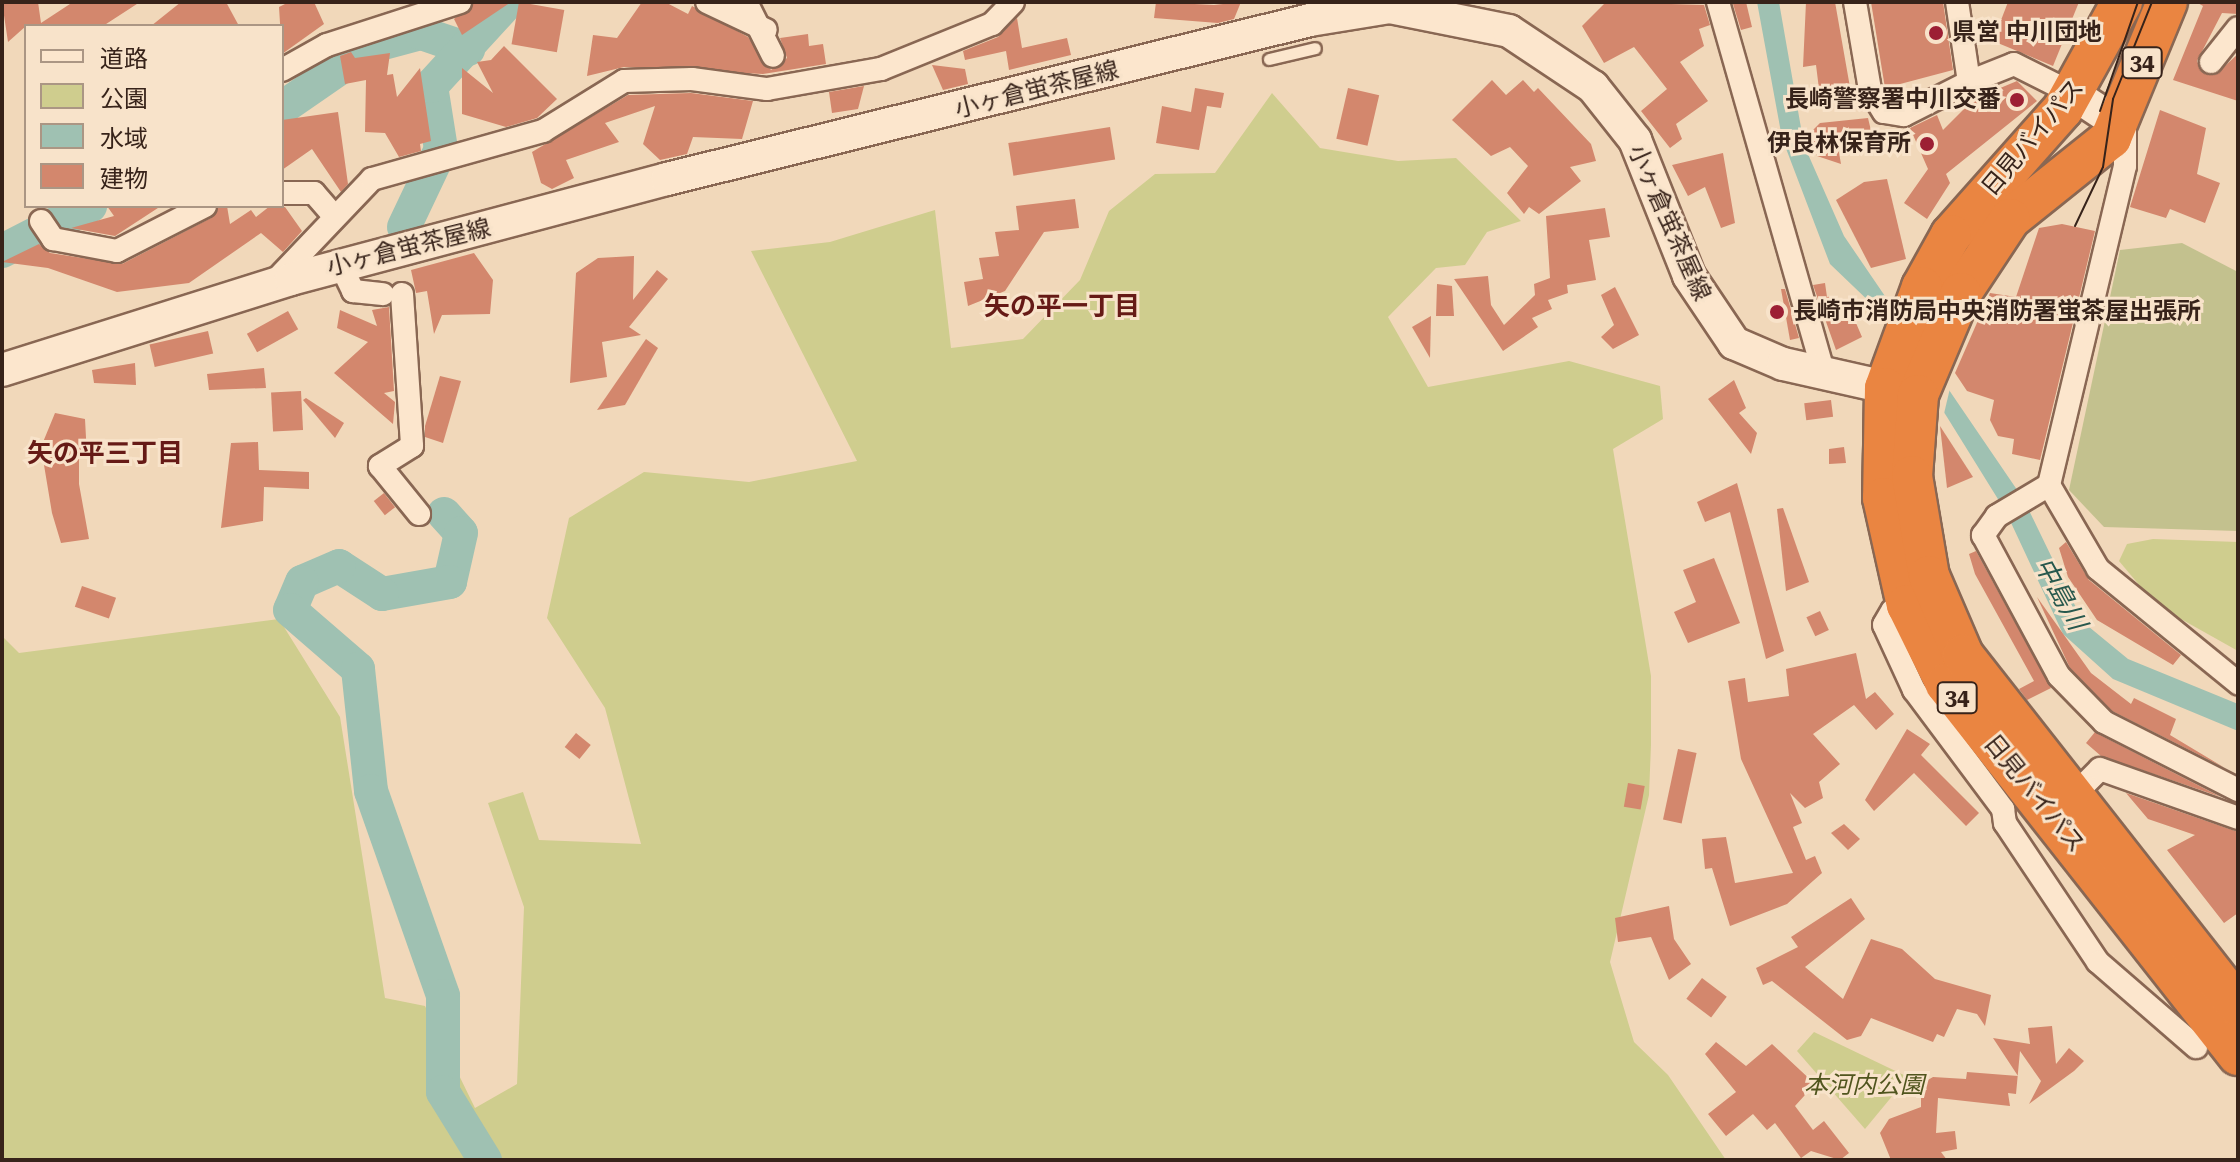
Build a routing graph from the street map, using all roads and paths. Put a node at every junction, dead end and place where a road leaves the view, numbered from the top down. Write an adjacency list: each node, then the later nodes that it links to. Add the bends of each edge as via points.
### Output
1 (460, 2): 16 (street, via 341,40)
2 (707, 2): 10 (street)
3 (746, 2): 10 (street, via 746,13)
4 (1013, 2): 22 (street, via 992,24 917,60 767,89 631,79 543,131 372,179)
5 (1718, 2): 27 (street)
6 (1855, 2): 17 (street, via 1870,90 1884,112 1913,113)
7 (1957, 2): 17 (street)
8 (2122, 2): 18 (highway, 日見バイパス / 34)
9 (2167, 2): 19 (highway, 日見バイパス / 34)
10 (766, 30): 13 (street)
11 (2236, 35): 15 (street)
12 (1315, 48): 14 (lane)
13 (773, 56)
14 (1269, 59)
15 (2211, 62)
16 (284, 69)
17 (1969, 82): 18 (street, via 2014,64)
18 (2072, 93): 19 (street); 28 (highway, 日見バイパス / 34, via 1951,235 1899,338)
19 (2125, 106): 28 (highway, 日見バイパス / 34, via 1993,240); 29 (street, via 2125,166)
20 (284, 193): 22 (street, via 314,193)
21 (201, 208): 23 (street, via 117,251)
22 (333, 215): 25 (street)
23 (47, 230)
24 (341, 266): 25 (street, 小ヶ倉蛍茶屋線); 27 (street, 小ヶ倉蛍茶屋線, via 1310,20 1420,9 1509,31 1593,87 1635,140 1709,314 1734,343); 30 (street, via 353,291 393,294 412,446 380,466)
25 (271, 284): 26 (street, 小ヶ倉蛍茶屋線)
26 (2, 370)
27 (1824, 373): 28 (street, 小ヶ倉蛍茶屋線)
28 (1902, 391): 31 (highway, 日見バイパス / 34, via 1883,498)
29 (2041, 491): 32 (street, via 2098,569); 33 (street, via 1997,516 1983,535 2072,694 2104,722)
30 (419, 514)
31 (1921, 601): 34 (highway, 日見バイパス / 34, via 1946,684); 37 (street, via 1884,625 1914,690 2003,809 2005,823 2098,962)
32 (2238, 683)
33 (2238, 790)
34 (2068, 812): 35 (street, via 2100,769); 36 (highway, 日見バイパス / 34); 38 (highway, 日見バイパス / 34)
35 (2238, 818)
36 (2238, 1006)
37 (2196, 1047)
38 (2238, 1055)

